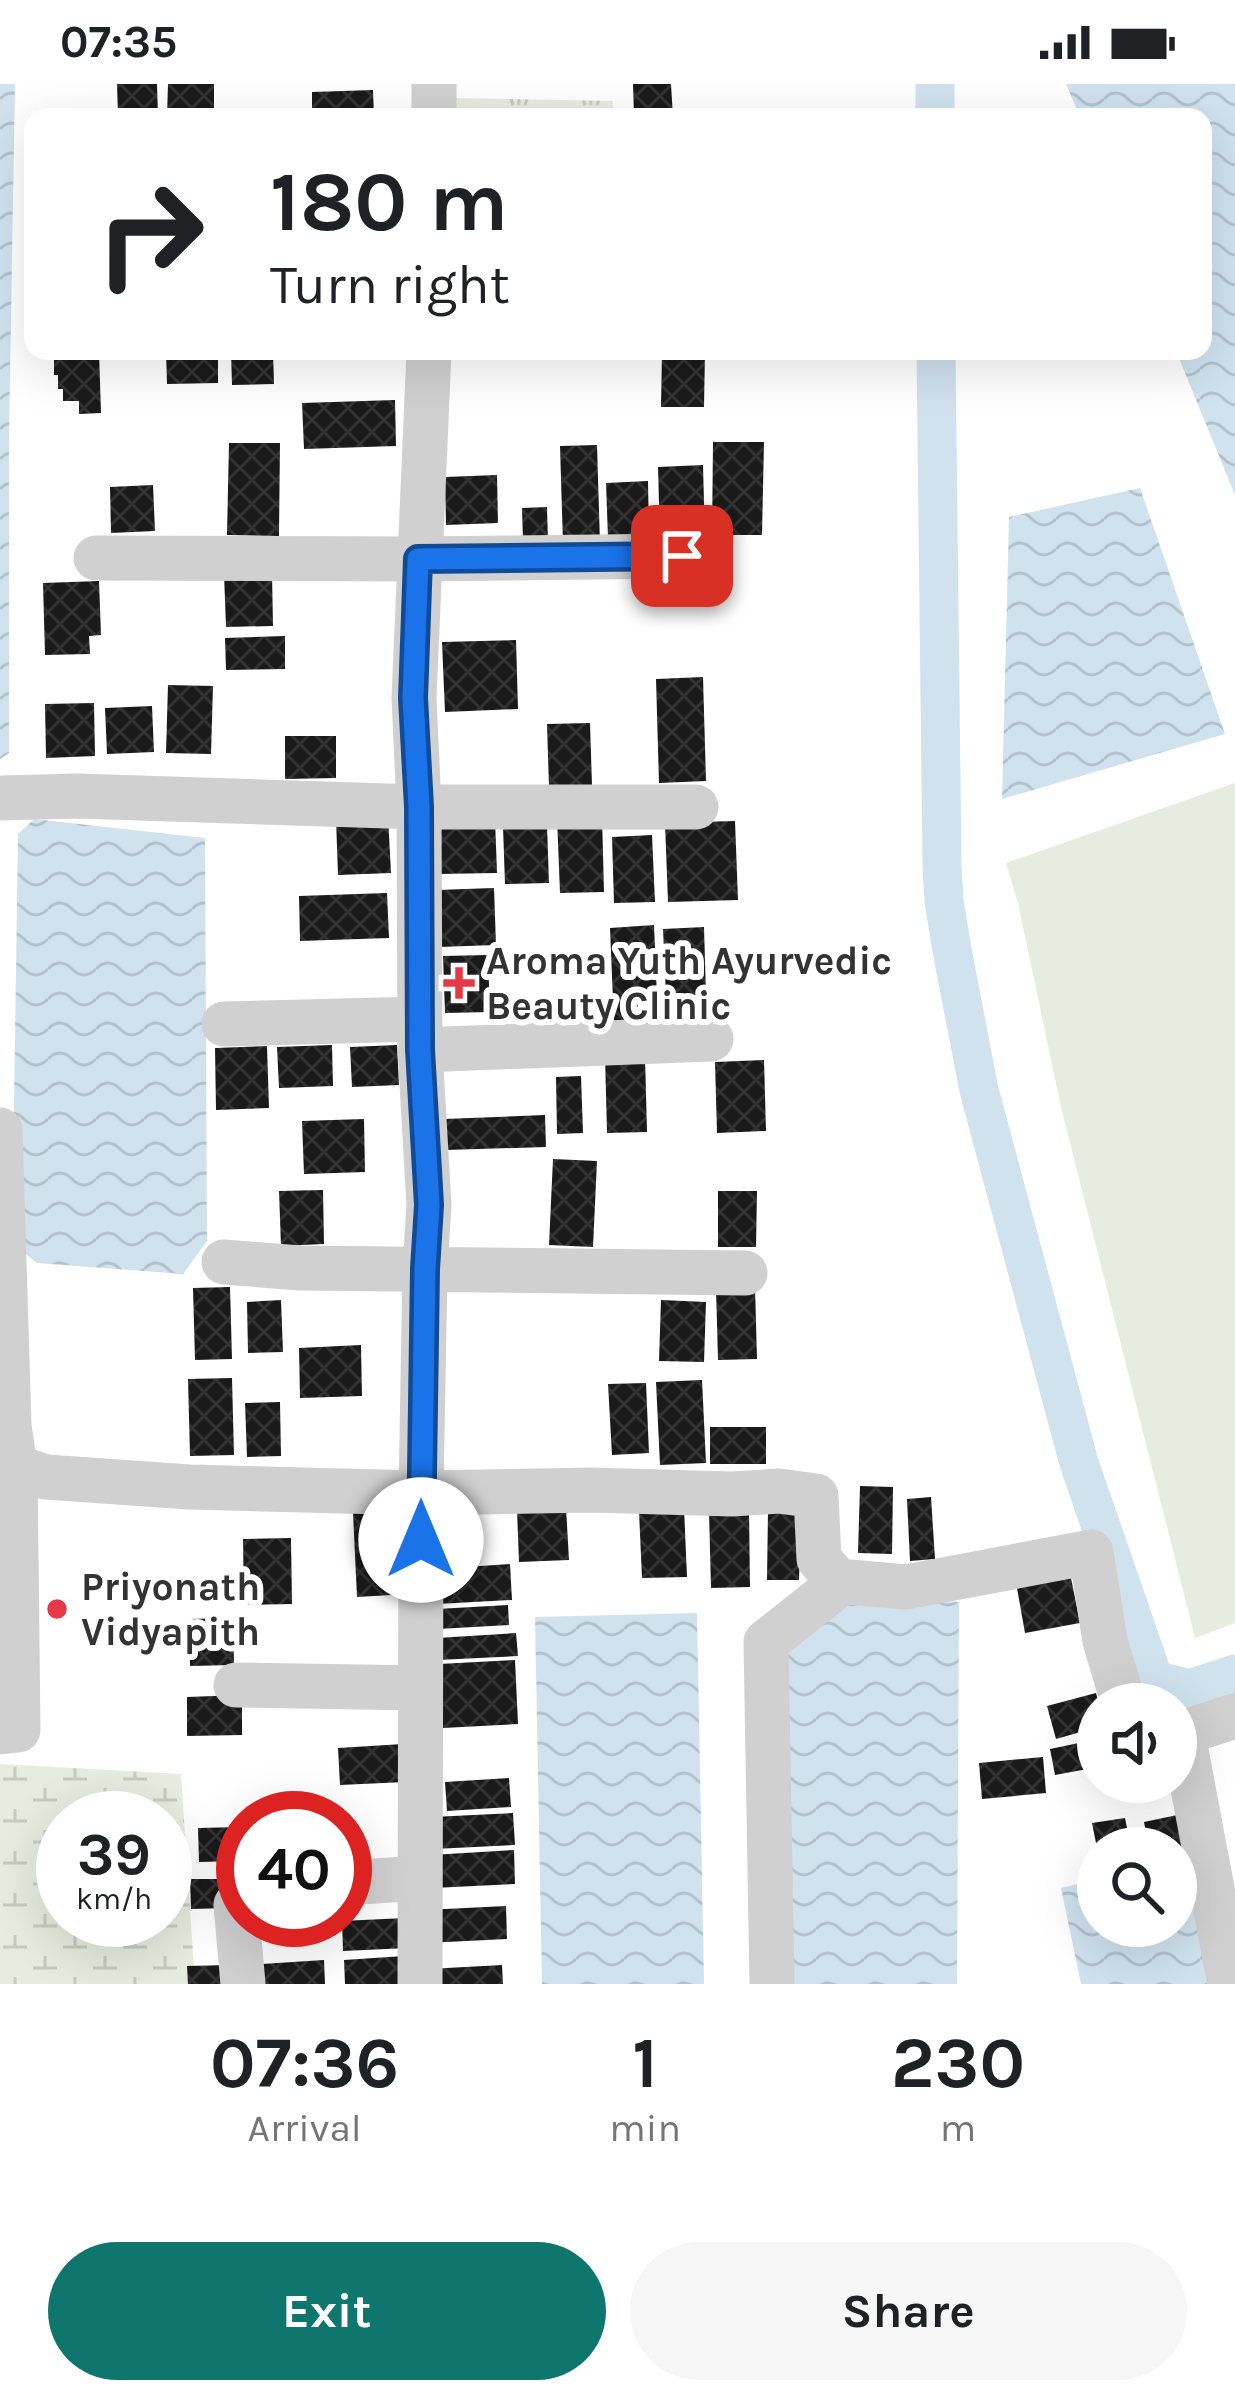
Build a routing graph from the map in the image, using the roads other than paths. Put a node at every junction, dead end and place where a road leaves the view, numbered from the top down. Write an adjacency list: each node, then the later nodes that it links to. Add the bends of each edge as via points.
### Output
1 (428, 360): 4 (street)
2 (682, 556): 4 (street)
3 (96, 558): 4 (street)
4 (418, 559): 6 (street)
5 (0, 799): 6 (street)
6 (419, 807): 7 (street); 9 (street)
7 (696, 808)
8 (224, 1024): 9 (street)
9 (420, 1035): 10 (street); 13 (street)
10 (711, 1039)
11 (0, 1130): 15 (street)
12 (224, 1262): 13 (street)
13 (425, 1269): 14 (street); 16 (street)
14 (745, 1273)
15 (15, 1467): 16 (street, via 46,1477 166,1486); 23 (street, via 18,1730)
16 (421, 1493): 17 (street, via 816,1496 819,1558); 20 (street)
17 (843, 1581): 18 (street, via 906,1587 1090,1552); 30 (street, via 766,1642)
18 (1118, 1683)
19 (236, 1685): 20 (street)
20 (420, 1688): 25 (street)
21 (1235, 1716): 22 (street)
22 (1197, 1729)
23 (0, 1732)
24 (1193, 1803): 31 (street)
25 (420, 1878): 26 (street); 29 (street)
26 (372, 1881)
27 (240, 1947): 28 (street)
28 (243, 1984)
29 (420, 1984)
30 (772, 1984)
31 (1230, 1984)

